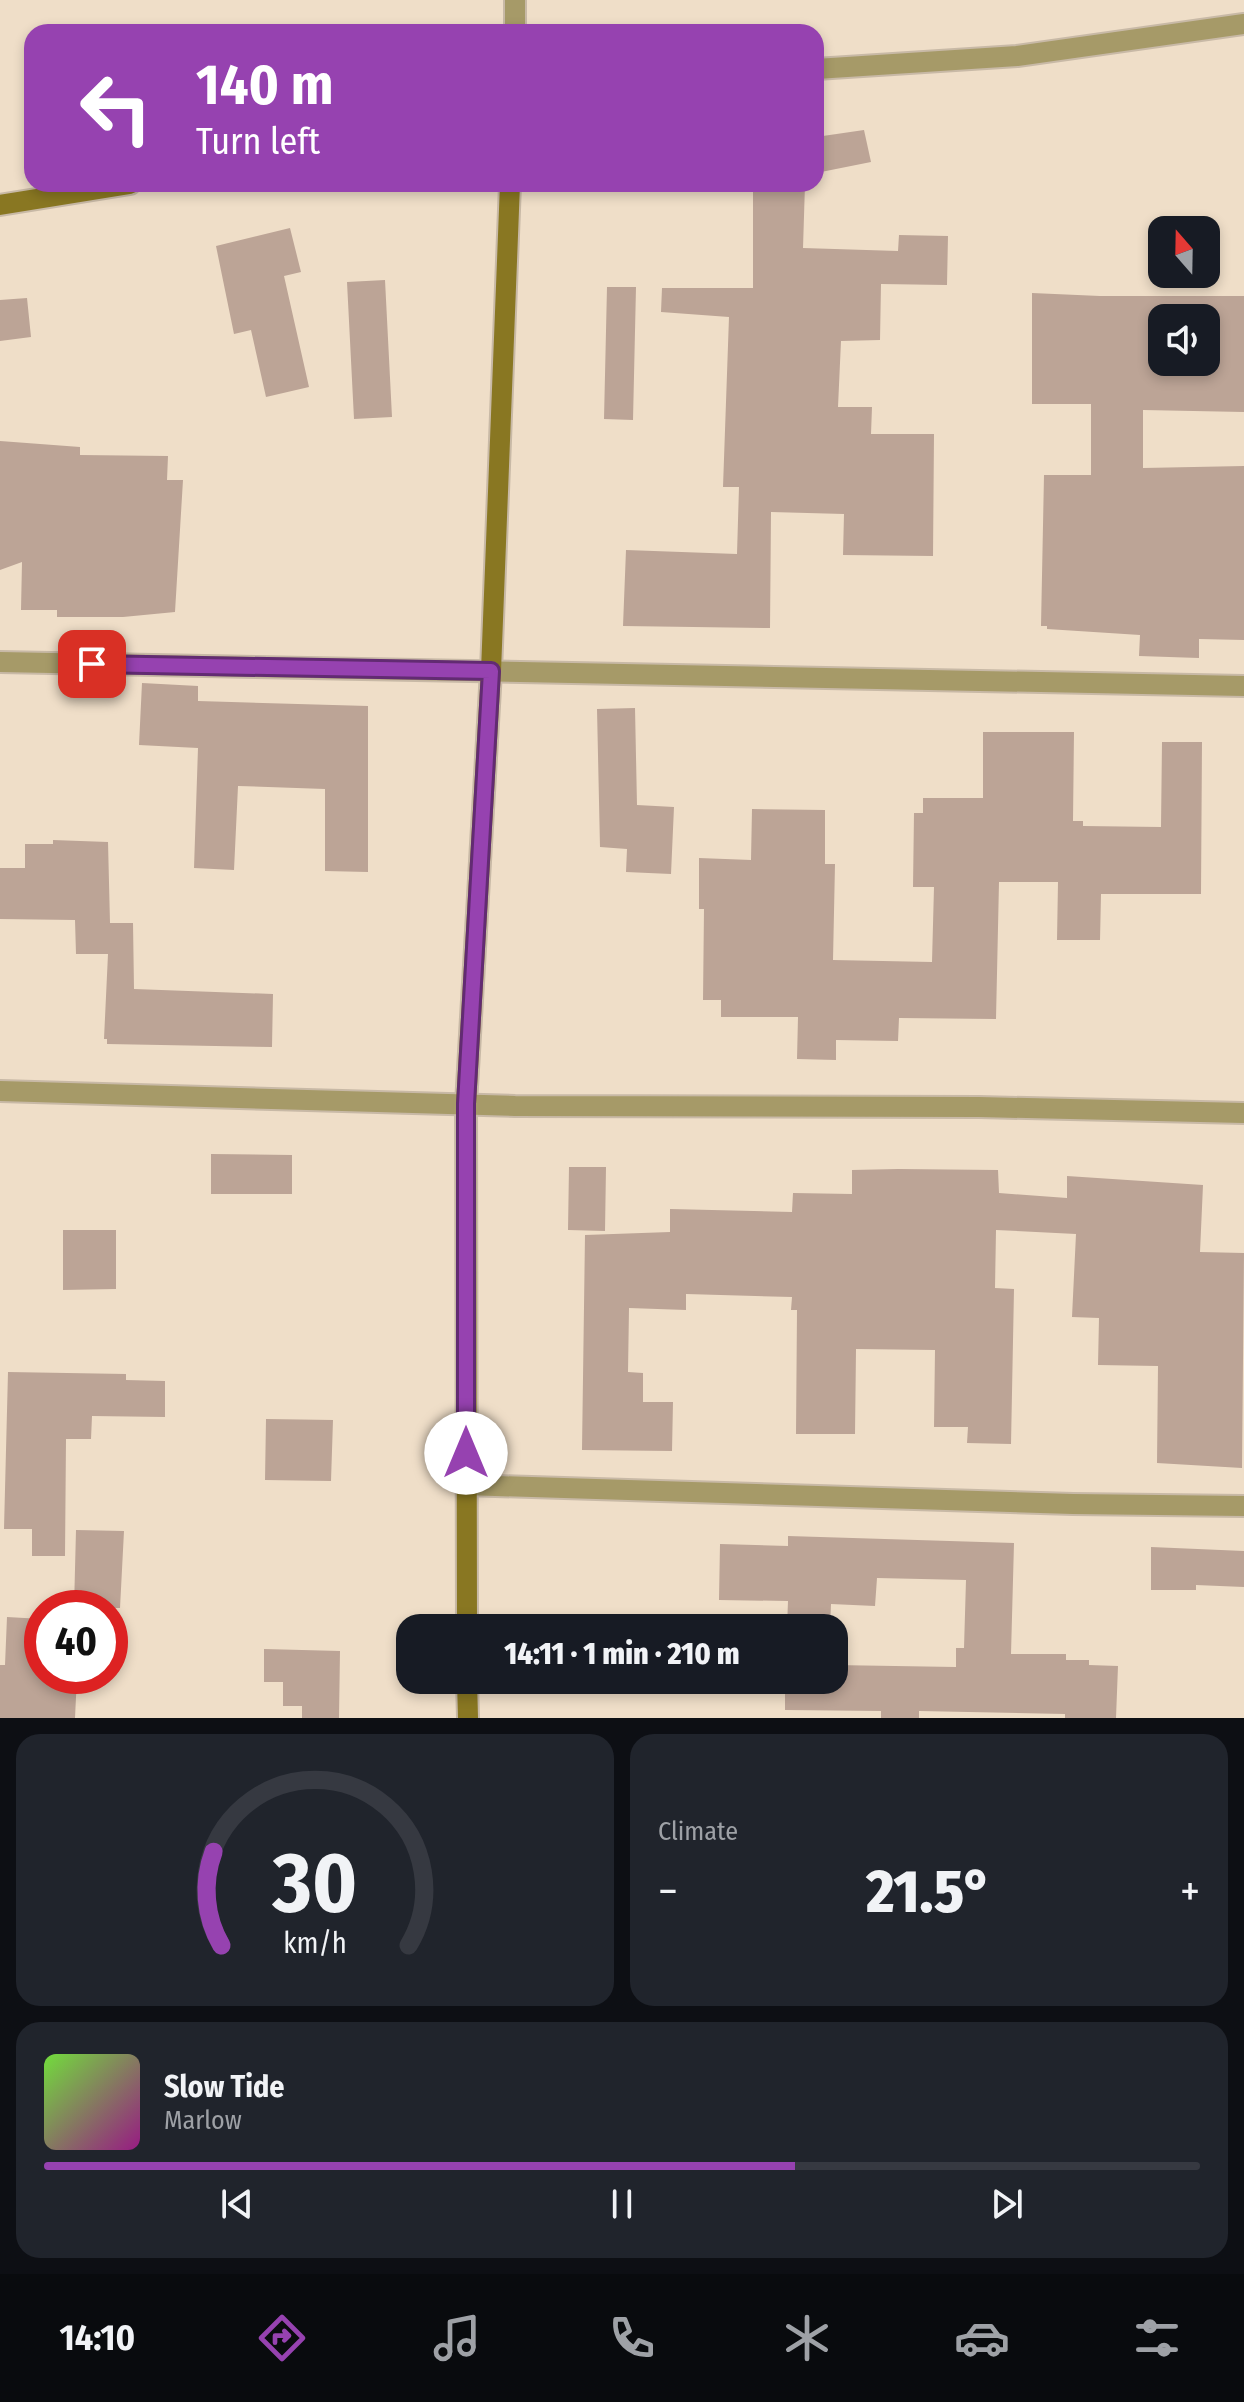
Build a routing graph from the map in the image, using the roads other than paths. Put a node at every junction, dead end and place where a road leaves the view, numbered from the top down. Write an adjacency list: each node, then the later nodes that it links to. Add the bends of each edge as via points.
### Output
1 (515, 0): 2 (street)
2 (515, 24)
3 (1244, 24): 4 (street, via 1017,56)
4 (824, 68)
5 (80, 192): 7 (street)
6 (510, 192): 9 (street)
7 (0, 205)
8 (0, 662): 9 (street)
9 (491, 671): 10 (street); 12 (street)
10 (1244, 686)
11 (0, 1091): 12 (street)
12 (466, 1104): 13 (street); 14 (street)
13 (1244, 1113)
14 (465, 1485): 15 (street); 16 (street)
15 (1244, 1506)
16 (467, 1614)
17 (467, 1694): 18 (street)
18 (468, 1718)

